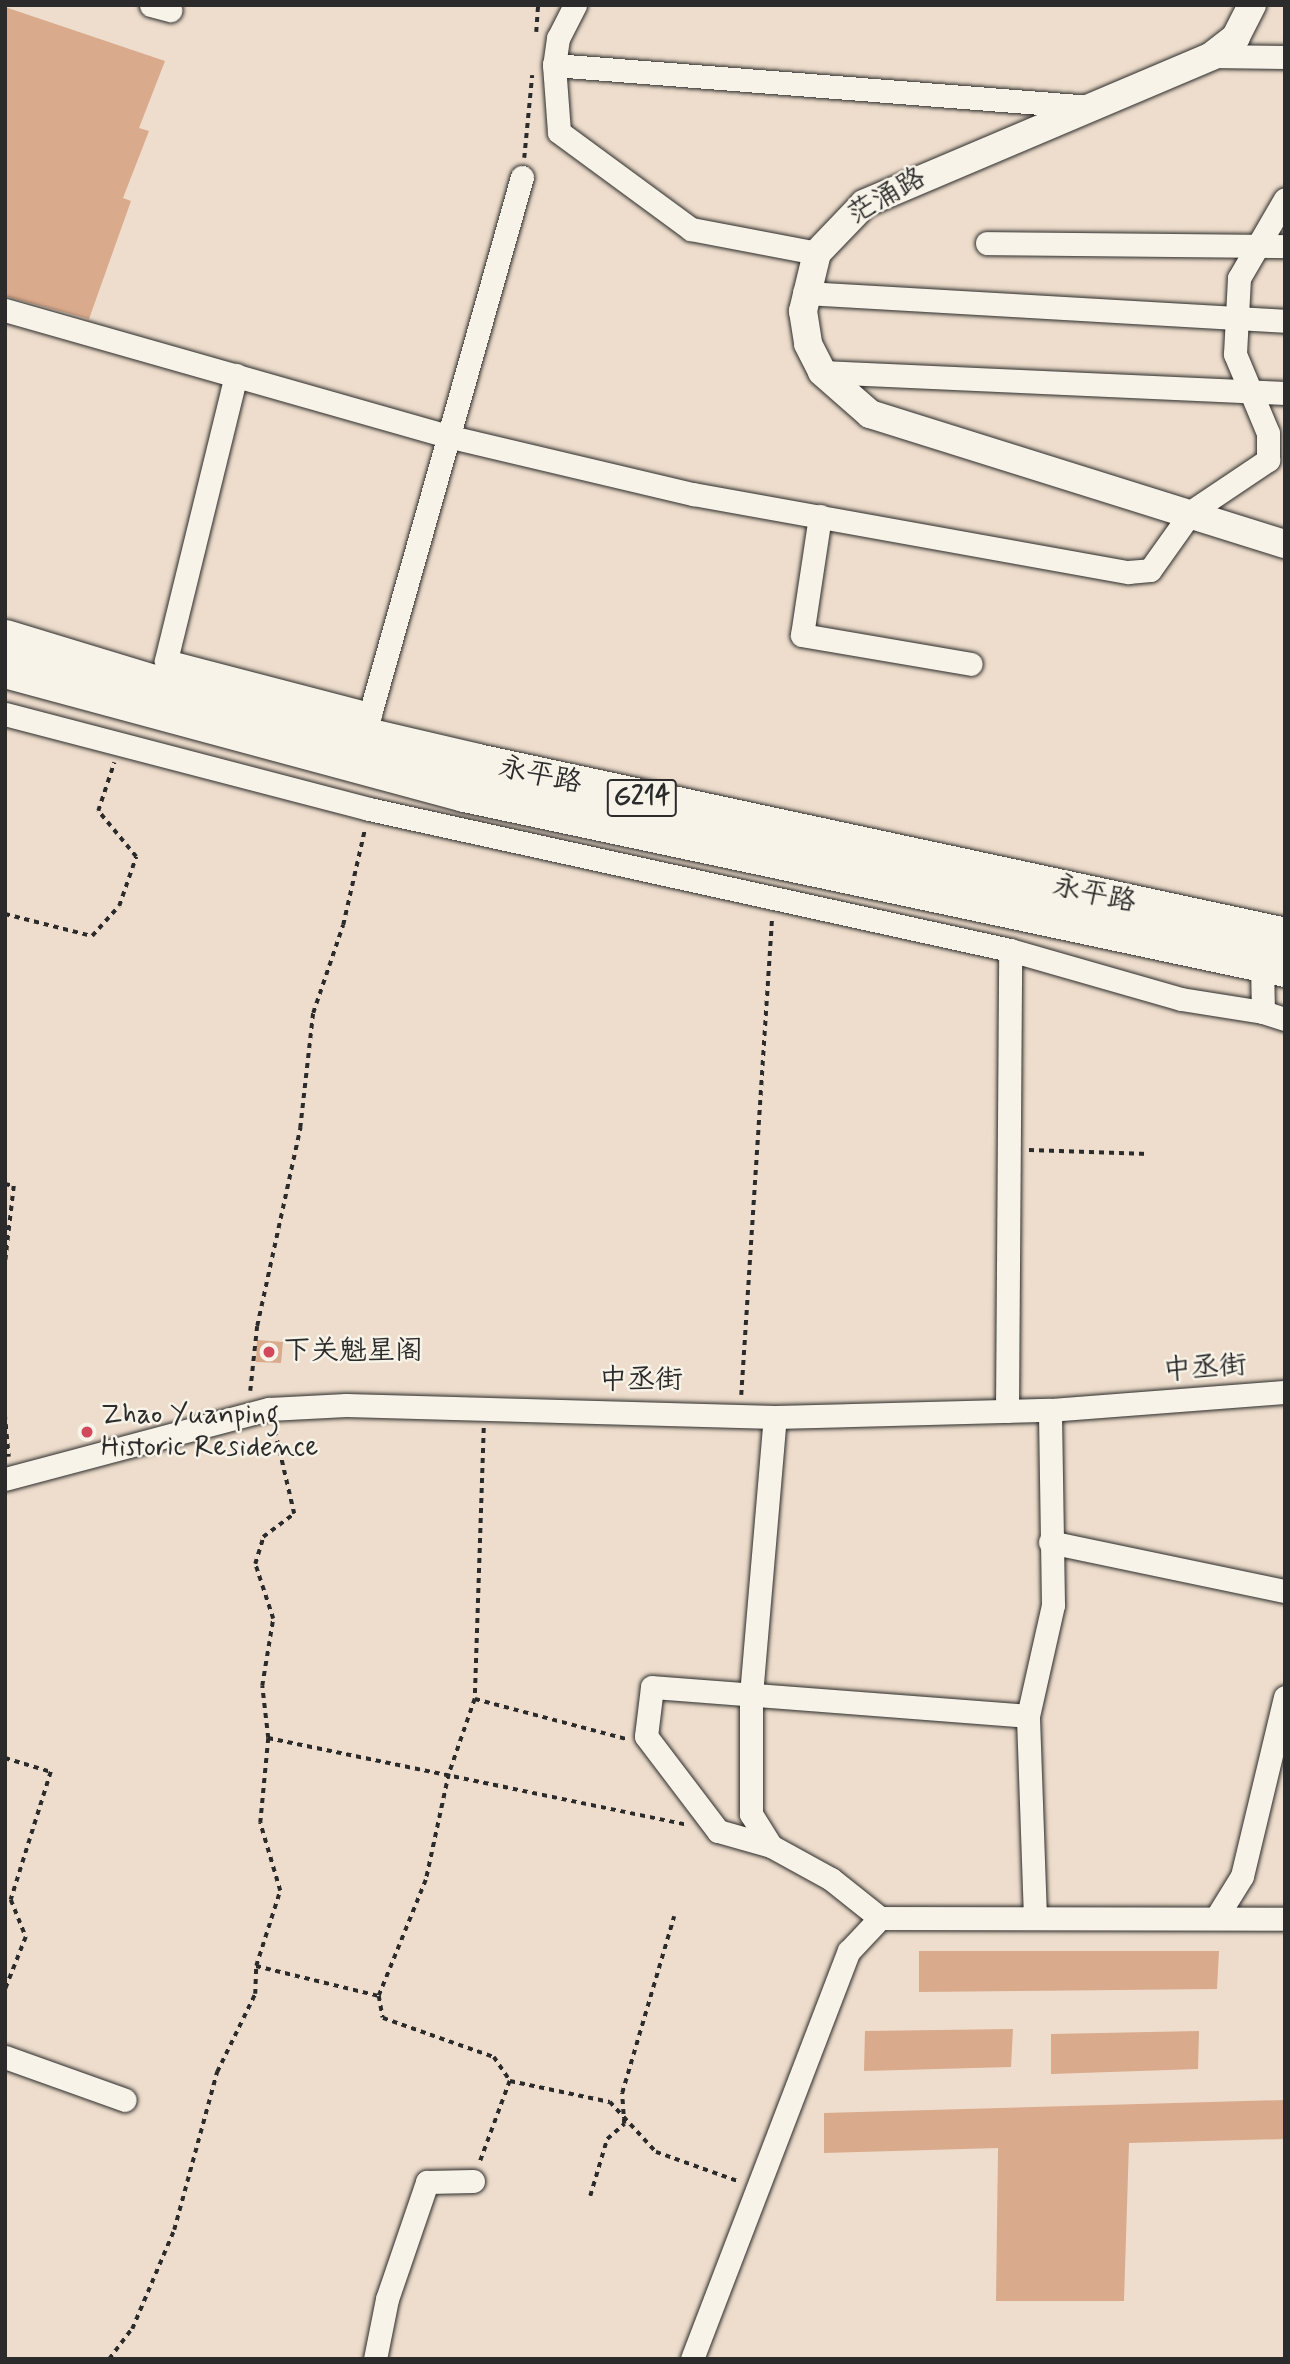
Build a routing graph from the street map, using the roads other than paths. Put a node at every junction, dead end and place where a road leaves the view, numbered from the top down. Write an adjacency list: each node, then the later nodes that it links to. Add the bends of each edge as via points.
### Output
1 (575, 5): 5 (street)
2 (1252, 5): 3 (street, 茫涌路, via 1236,37)
3 (1212, 56): 4 (street); 6 (street, 茫涌路)
4 (1285, 57)
5 (543, 68): 6 (street); 12 (street, via 559,132 628,187 691,229)
6 (1091, 107): 12 (street, 茫涌路, via 864,204)
7 (522, 177): 21 (street)
8 (1285, 199): 10 (street)
9 (987, 243): 10 (street)
10 (1253, 246): 11 (street); 15 (street, via 1239,278)
11 (1285, 246)
12 (817, 253): 13 (street, 茫涌路)
13 (804, 293): 15 (street); 17 (street, 茫涌路, via 805,332)
14 (5, 310): 18 (street)
15 (1237, 321): 16 (street); 20 (street, via 1235,354)
16 (1285, 321)
17 (822, 372): 20 (street); 22 (street, 茫涌路, via 870,414)
18 (236, 375): 21 (street); 21 (street, via 166,662 370,714)
19 (1285, 393): 20 (street)
20 (1252, 394): 22 (street, via 1268,433 1268,460)
21 (447, 436): 23 (street)
22 (1192, 511): 23 (street, via 1167,554 1150,570 1128,572); 24 (street, 茫涌路)
23 (820, 516): 26 (street, via 802,635)
24 (1285, 544)
25 (5, 638): 30 (highway, 永平路 / G214, via 203,698)
26 (971, 664)
27 (5, 669): 30 (highway, 永平路 / G214, via 464,793)
28 (5, 714): 29 (street, via 369,809)
29 (1010, 950): 31 (street, via 1181,999); 34 (street)
30 (1277, 956): 31 (street)
31 (1274, 1016)
32 (1285, 1392): 33 (street, 中丞街)
33 (1050, 1410): 34 (street, 中丞街); 37 (street)
34 (1007, 1411): 35 (street, 中丞街)
35 (775, 1417): 36 (street, 中丞街, via 740,1411 259,1410); 39 (street)
36 (8, 1478)
37 (1051, 1542): 38 (street); 41 (street, via 1053,1605)
38 (1285, 1591)
39 (751, 1695): 41 (street); 42 (street, via 751,1814); 42 (street, via 652,1687 646,1736 718,1831)
40 (1285, 1697): 45 (street, via 1242,1875)
41 (1028, 1716): 44 (street)
42 (771, 1846): 43 (street, via 831,1879)
43 (880, 1918): 44 (street); 51 (street, via 849,1951)
44 (1035, 1918): 45 (street)
45 (1216, 1918): 46 (street)
46 (1285, 1919)
47 (5, 2057): 48 (street)
48 (125, 2100)
49 (473, 2181): 50 (street, via 427,2182 387,2299)
50 (375, 2359)
51 (692, 2359)

